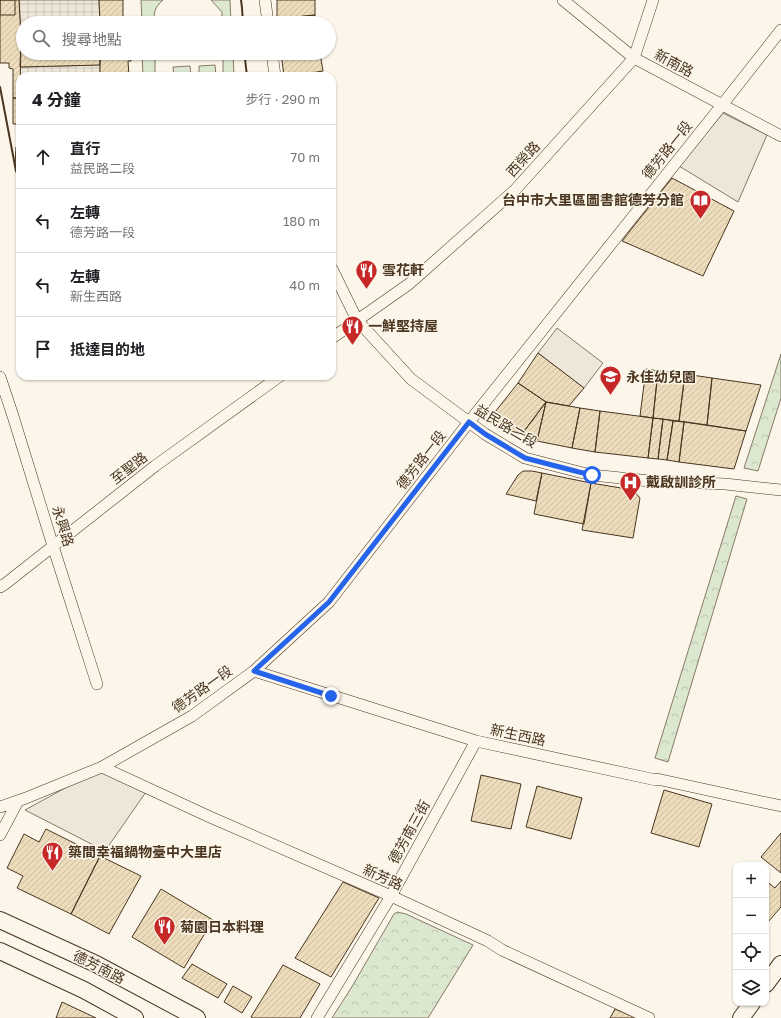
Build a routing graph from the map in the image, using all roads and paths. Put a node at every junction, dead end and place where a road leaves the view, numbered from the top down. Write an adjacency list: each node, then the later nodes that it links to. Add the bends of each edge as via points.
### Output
1 (265, 0): 4 (street)
2 (563, 0): 6 (street, 新南路)
3 (653, 0): 6 (street, 西榮路)
4 (267, 16)
5 (781, 30): 9 (street, 德芳路一段)
6 (634, 58): 9 (street, 新南路); 12 (street, 西榮路, via 514,190 409,284)
7 (273, 60): 8 (street)
8 (274, 72)
9 (722, 106): 10 (street, 新南路); 16 (street, 德芳路一段)
10 (781, 136)
11 (336, 277): 12 (street, 益民路二段)
12 (357, 320): 13 (street); 16 (street, 益民路二段, via 411,379)
13 (336, 335)
14 (0, 377): 18 (street, 永興路)
15 (274, 380): 18 (street, 至聖路, via 155,466)
16 (469, 422): 17 (street, 益民路二段, via 525,458 579,472 650,481 725,484); 20 (street, 德芳路一段, via 329,602)
17 (781, 490)
18 (53, 546): 19 (street, 至聖路); 21 (street, 永興路)
19 (0, 587)
20 (254, 671): 22 (street, 新生西路); 23 (street, 德芳路一段, via 192,716)
21 (96, 684)
22 (476, 742): 25 (street, 新生西路); 28 (street, 德芳南三街)
23 (102, 768): 24 (street, 德芳路一段); 28 (street, 新芳路)
24 (18, 801): 26 (street, 德芳路一段); 27 (street)
25 (781, 806)
26 (0, 807)
27 (0, 835)
28 (391, 896): 36 (street, 德芳南三街); 37 (street, 新芳路)
29 (0, 920): 35 (street, 德芳南路, via 96,964)
30 (0, 951): 34 (street, 德芳南路, via 84,990)
31 (781, 964): 32 (street)
32 (769, 980)
33 (750, 1006): 38 (street)
34 (135, 1018)
35 (197, 1018)
36 (317, 1018)
37 (649, 1018)
38 (741, 1018)

